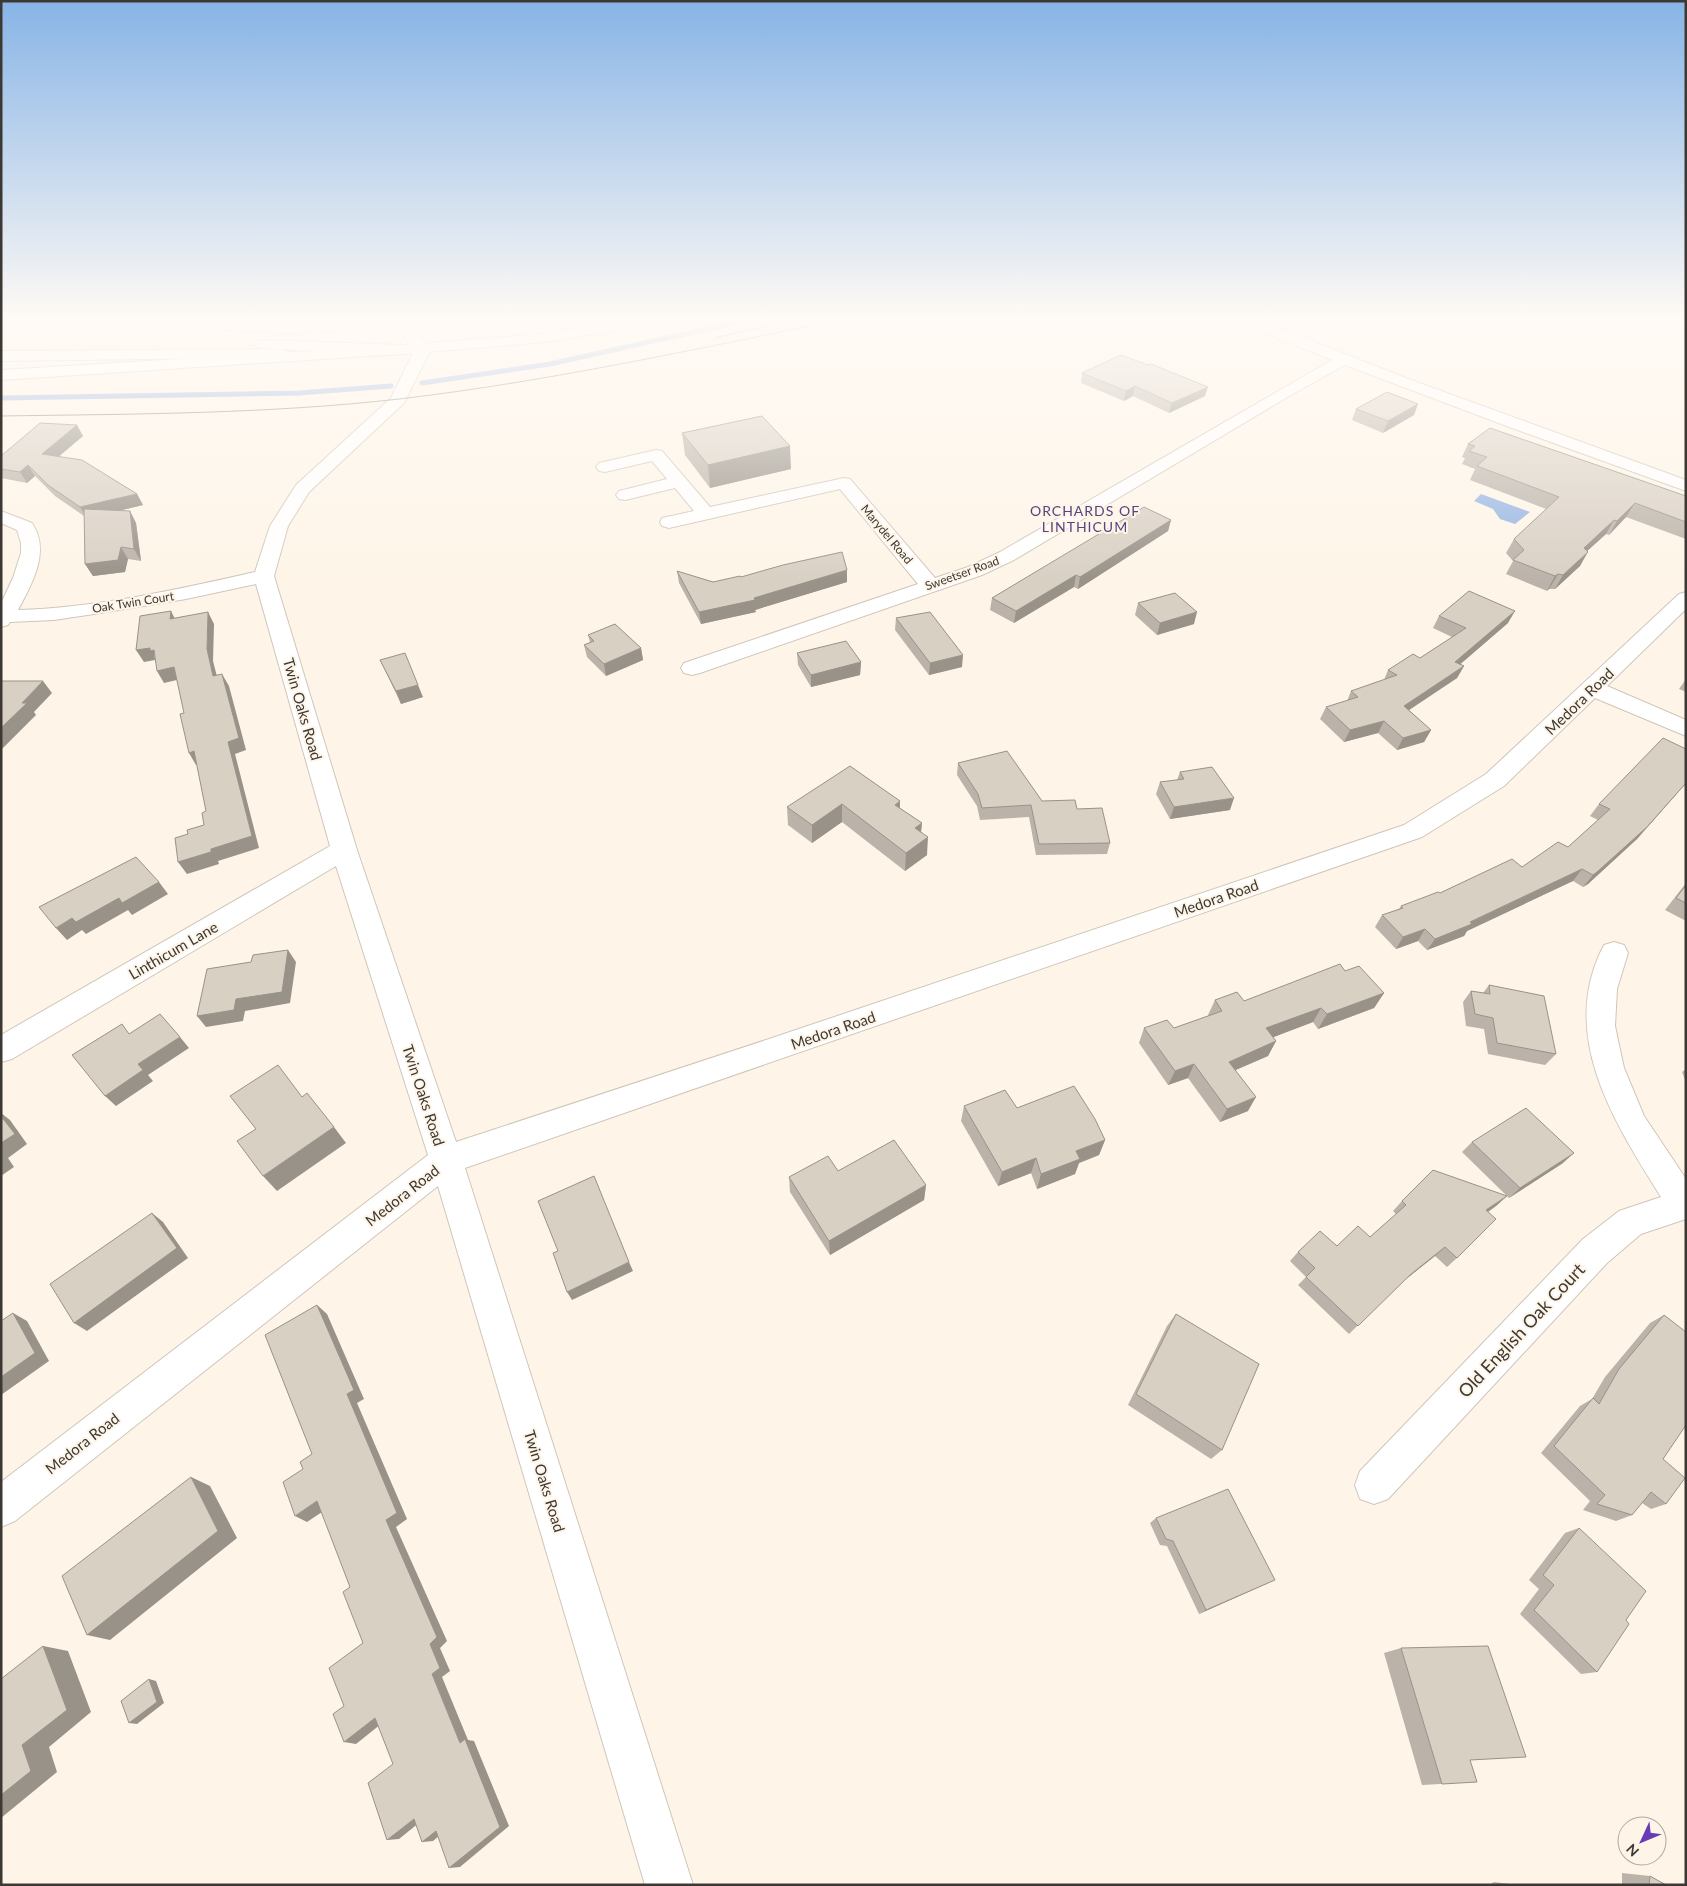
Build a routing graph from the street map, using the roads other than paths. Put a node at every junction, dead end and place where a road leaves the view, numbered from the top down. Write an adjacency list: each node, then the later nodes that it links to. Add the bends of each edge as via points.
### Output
1 (393, 405): 11 (main road, via 302,489 279,526)
2 (1263, 405): 12 (main road, Sweetser Road, via 1007,556 975,571)
3 (1463, 405): 6 (main road)
4 (606, 466): 5 (main road, via 656,455)
5 (679, 482): 7 (main road); 8 (main road)
6 (1686, 486)
7 (625, 494)
8 (706, 514): 10 (main road); 12 (main road, Marydel Road, via 844,483)
9 (1, 516): 14 (main road, via 25,527 32,552)
10 (669, 522)
11 (264, 576): 14 (main road, Oak Twin Court, via 132,603); 18 (main road, Twin Oaks Road)
12 (930, 585): 15 (main road, Sweetser Road)
13 (1686, 598): 16 (main road, Medora Road)
14 (2, 618)
15 (692, 668)
16 (1592, 688): 17 (main road); 21 (main road, Medora Road, via 1495,780 1413,831)
17 (1686, 728)
18 (344, 850): 20 (main road, Linthicum Lane); 21 (main road, Twin Oaks Road)
19 (1614, 953): 22 (main road, via 1603,989 1600,1026 1609,1068 1632,1124)
20 (1, 1050)
21 (446, 1160): 24 (main road, Medora Road); 25 (main road, Twin Oaks Road)
22 (1685, 1204): 23 (main road, Old English Oak Court, via 1632,1222 1595,1251)
23 (1374, 1485)
24 (1, 1507)
25 (669, 1885)

